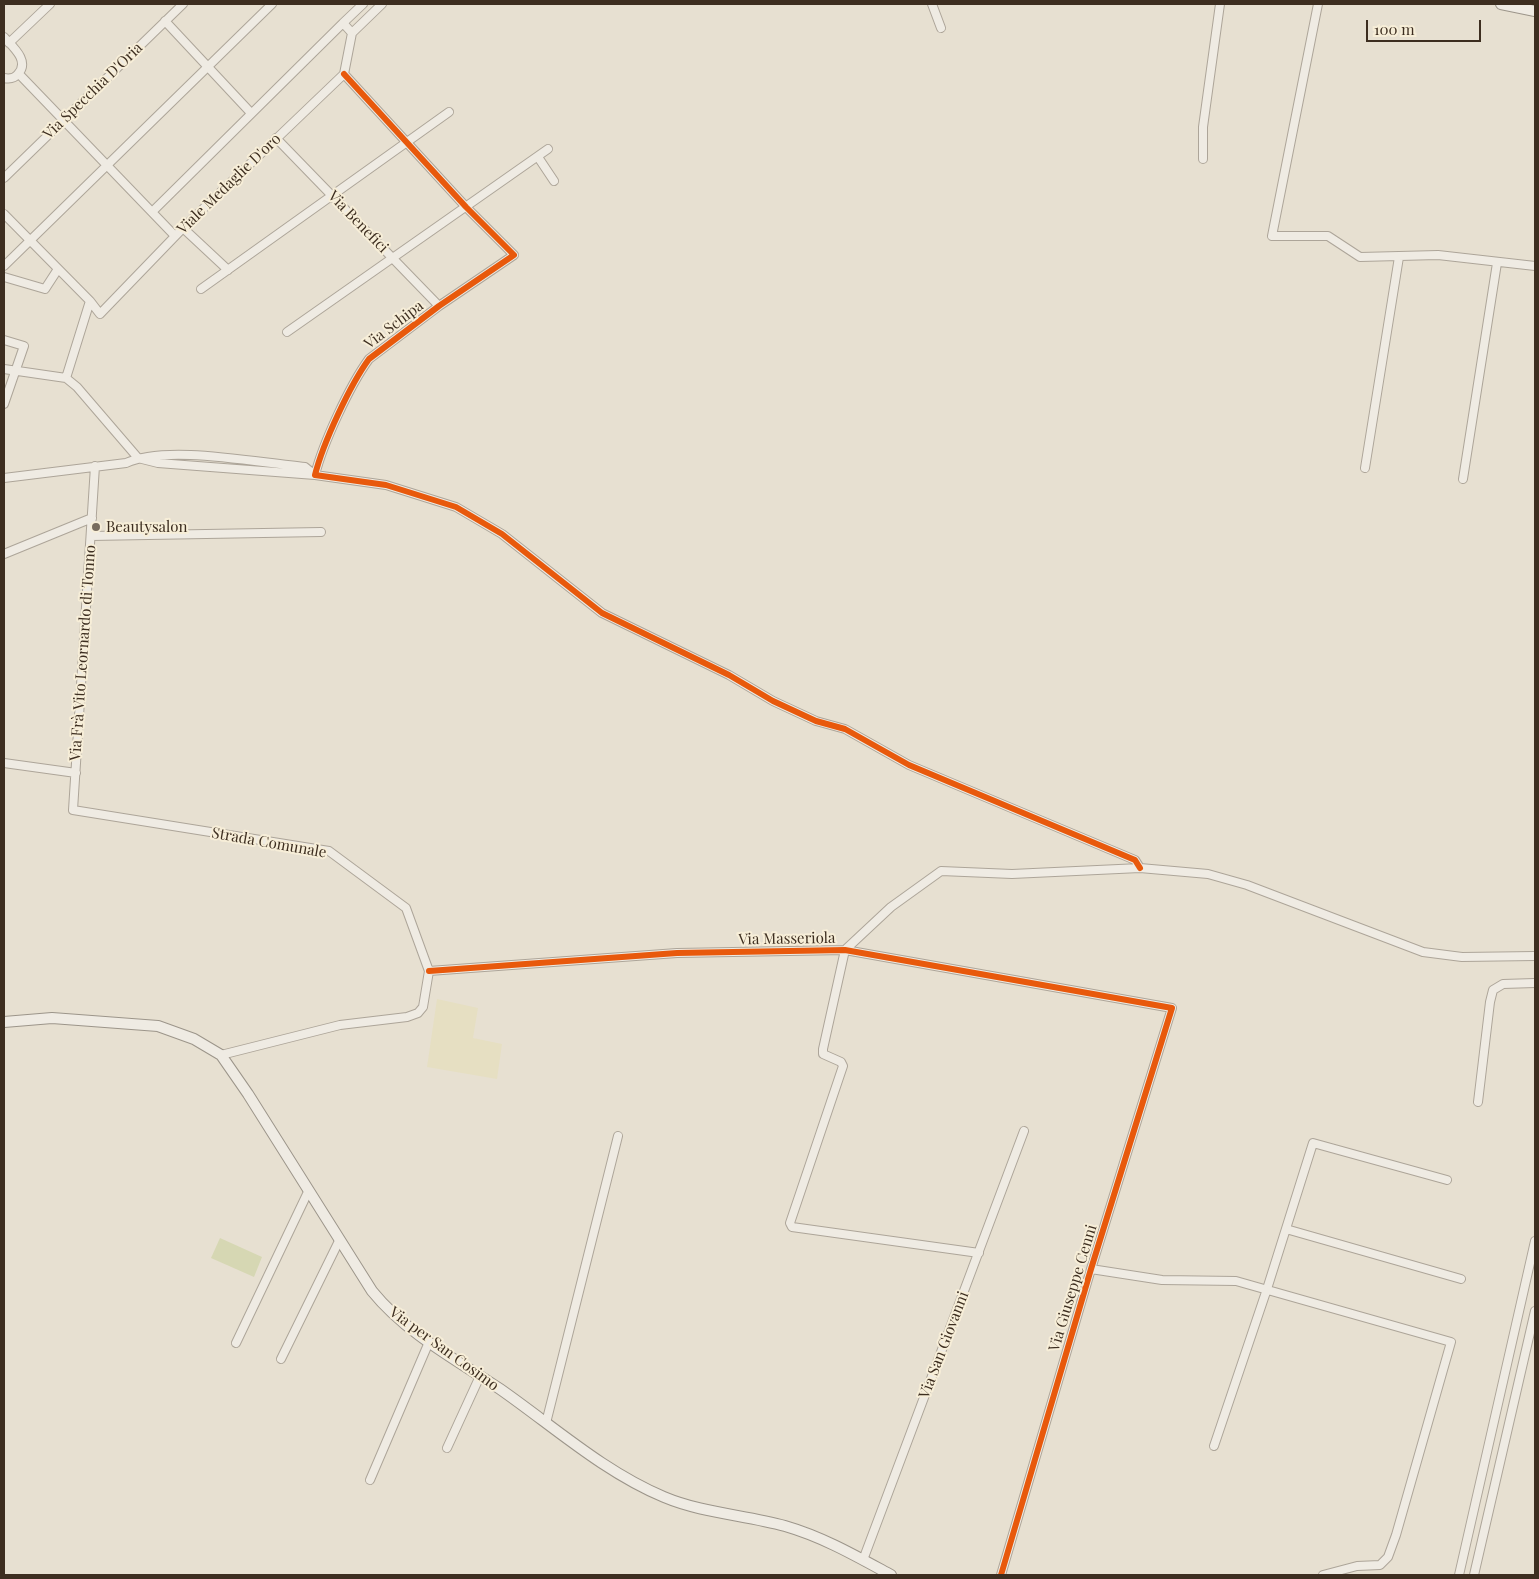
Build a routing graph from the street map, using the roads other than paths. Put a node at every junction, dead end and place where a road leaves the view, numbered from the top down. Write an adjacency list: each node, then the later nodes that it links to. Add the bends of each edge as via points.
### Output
1 (50, 4): 15 (street)
2 (183, 4): 11 (street, Via Specchia D'Oria)
3 (272, 4): 16 (street)
4 (362, 4): 12 (street)
5 (382, 4): 14 (street)
6 (932, 4): 13 (street)
7 (1220, 4): 27 (street, via 1203,127)
8 (1318, 4): 38 (street, via 1272,236 1328,236 1360,257)
9 (1501, 4): 10 (street)
10 (1535, 11)
11 (165, 22): 16 (street); 22 (street, Via Specchia D'Oria)
12 (343, 23): 14 (street); 21 (street)
13 (941, 28)
14 (352, 33): 18 (street)
15 (7, 40): 17 (street, via 22,57)
16 (208, 68): 21 (street); 28 (street)
17 (19, 74): 19 (street, via 11,79); 22 (street)
18 (344, 74): 23 (street, Viale Medaglie D'oro); 24 (street)
19 (4, 78)
20 (449, 112): 24 (street)
21 (251, 113): 33 (street)
22 (64, 120): 28 (street); 29 (street, Via Specchia D'Oria)
23 (276, 138): 31 (street, Via Benefici); 35 (street, Viale Medaglie D'oro)
24 (407, 142): 31 (street); 32 (street)
25 (548, 149): 26 (street)
26 (538, 157): 30 (street); 32 (street)
27 (1203, 159)
28 (107, 164): 33 (street); 37 (street)
29 (4, 178)
30 (554, 181)
31 (332, 196): 39 (street, Via Benefici); 44 (street)
32 (466, 207): 39 (street); 48 (street, Via Schipa, via 514,256)
33 (152, 212): 36 (street)
34 (4, 214): 37 (street)
35 (183, 228): 36 (street, Viale Medaglie D'oro); 44 (street)
36 (175, 236): 47 (street, Viale Medaglie D'oro, via 100,314)
37 (30, 240): 41 (street); 43 (street)
38 (1399, 257): 40 (street, via 1438,255); 57 (street)
39 (392, 258): 48 (street, Via Benefici); 49 (street)
40 (1497, 263): 42 (street); 60 (street)
41 (4, 266)
42 (1535, 266)
43 (58, 269): 45 (street, via 46,289); 47 (street)
44 (228, 270): 46 (street)
45 (4, 277)
46 (201, 289)
47 (90, 301): 53 (street)
48 (439, 306): 58 (street, Via Schipa, via 369,359 361,369)
49 (287, 332)
50 (4, 340): 52 (street, via 24,346)
51 (4, 369): 52 (street)
52 (14, 371): 53 (street); 54 (street)
53 (66, 378): 55 (street)
54 (4, 404)
55 (138, 458): 56 (street, via 126,463); 58 (street, via 158,463)
56 (94, 466): 59 (street); 61 (street, Via Frà Vito Leornardo di Tonno)
57 (1365, 468)
58 (315, 475): 68 (street, via 386,485 456,507 502,534 602,613 729,675 773,701 845,729 908,765 1135,860)
59 (4, 478)
60 (1463, 479)
61 (92, 518): 63 (street, Via Frà Vito Leornardo di Tonno); 64 (street)
62 (321, 532): 63 (street)
63 (90, 536): 66 (street, Via Frà Vito Leornardo di Tonno)
64 (4, 554)
65 (4, 763): 66 (street)
66 (76, 773): 67 (street, Via Frà Vito Leornardo di Tonno)
67 (73, 810): 71 (street, Strada Comunale, via 328,851 404,904)
68 (1140, 868): 69 (street, via 1012,874 941,871 891,907); 70 (street, via 1208,874 1248,885 1423,952 1462,957)
69 (845, 950): 71 (street, Via Masseriola, via 677,953); 73 (street, Via Masseriola); 84 (street, via 823,1049 824,1054 843,1066 790,1223 792,1227)
70 (1535, 956)
71 (429, 971): 75 (street, Strada Comunale, via 423,1007 418,1013 340,1025)
72 (1535, 983): 76 (street, via 1503,984 1493,990)
73 (1172, 1008): 85 (street, Via Giuseppe Cenni)
74 (4, 1022): 75 (street, Via per San Cosimo, via 52,1018 158,1026)
75 (221, 1055): 80 (street, Via per San Cosimo)
76 (1478, 1102)
77 (1024, 1131): 84 (street, Via San Giovanni)
78 (618, 1136): 93 (street)
79 (1447, 1180): 81 (street, via 1312,1143)
80 (308, 1192): 82 (street, Via per San Cosimo); 90 (street)
81 (1286, 1229): 86 (street); 87 (street)
82 (338, 1241): 89 (street, Via per San Cosimo, via 381,1302); 91 (street)
83 (1535, 1241): 101 (street)
84 (979, 1254): 97 (street, Via San Giovanni)
85 (1091, 1269): 87 (street, via 1162,1280 1236,1281); 99 (street, Via Giuseppe Cenni)
86 (1461, 1279)
87 (1267, 1290): 94 (street); 100 (street, via 1451,1342 1388,1557 1380,1565 1357,1566)
88 (1535, 1311): 102 (street)
89 (429, 1342): 92 (street, Via per San Cosimo); 96 (street)
90 (236, 1343)
91 (281, 1359)
92 (480, 1376): 93 (street, Via per San Cosimo); 95 (street)
93 (546, 1423): 97 (street, Via per San Cosimo, via 636,1483 663,1497 695,1508 784,1526 828,1540)
94 (1214, 1446)
95 (447, 1448)
96 (370, 1480)
97 (863, 1560): 98 (street, Via per San Cosimo)
98 (891, 1575)
99 (1001, 1575)
100 (1323, 1575)
101 (1459, 1575)
102 (1474, 1575)

